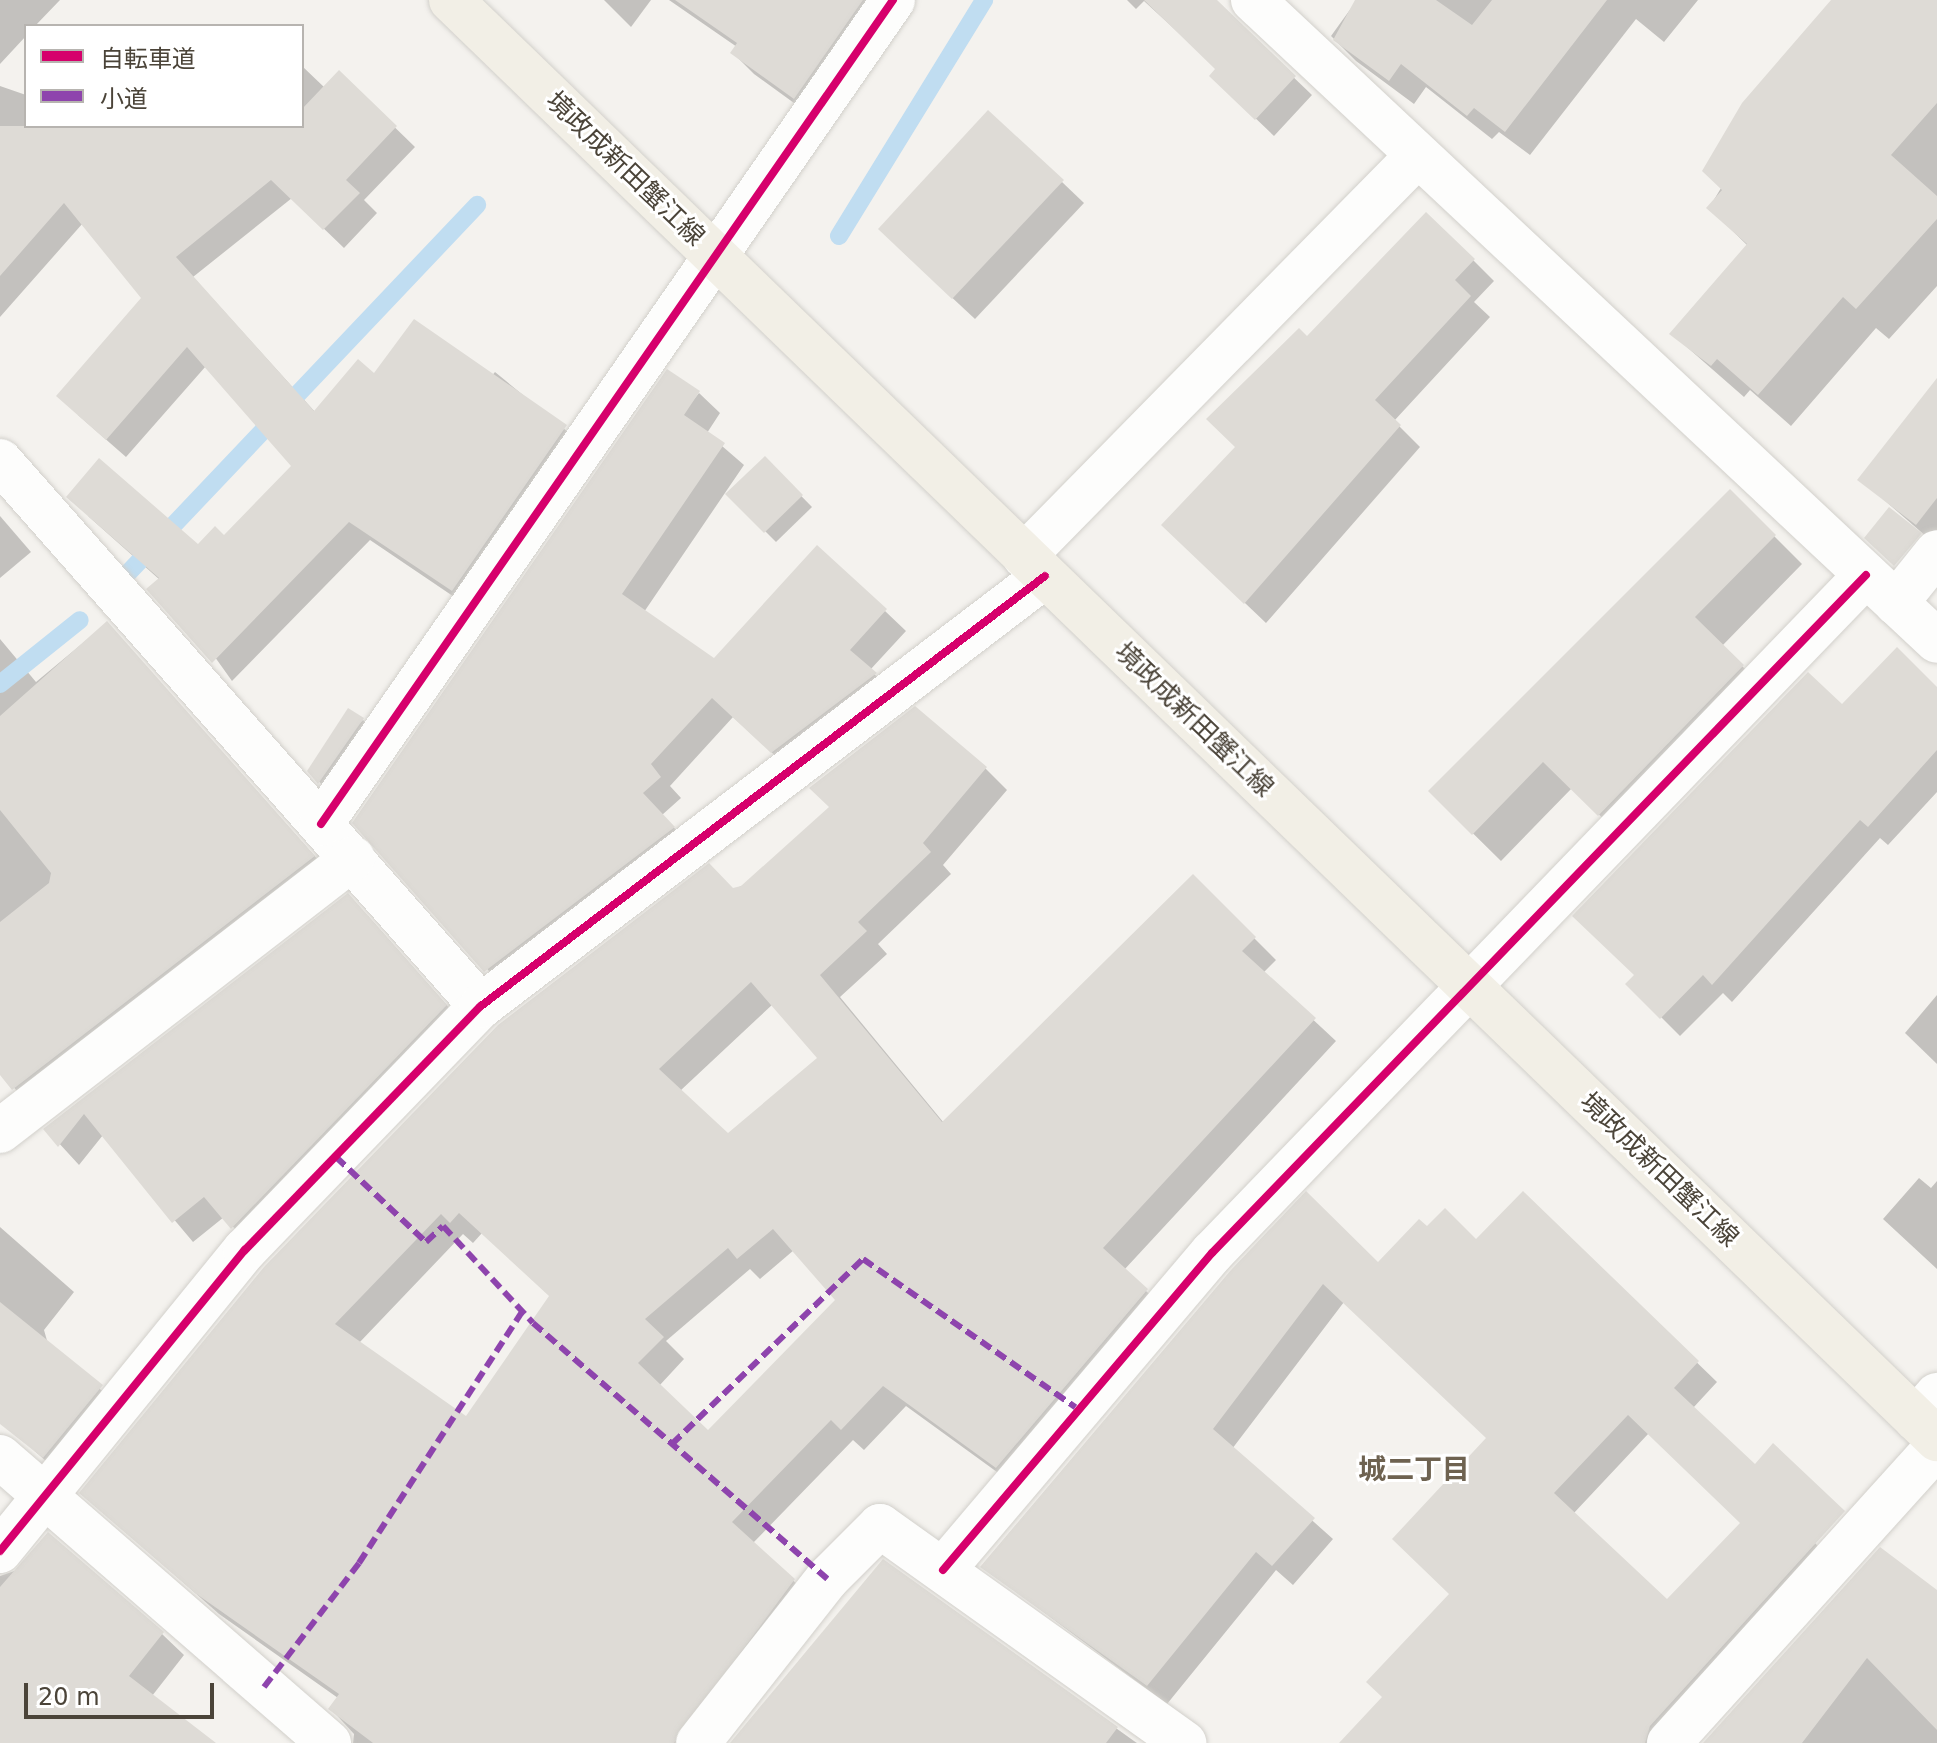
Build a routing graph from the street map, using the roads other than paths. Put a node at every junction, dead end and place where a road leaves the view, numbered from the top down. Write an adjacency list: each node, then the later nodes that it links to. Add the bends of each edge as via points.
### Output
1 (451, 0): 5 (main road, 境政成新田蟹江線)
2 (893, 0): 5 (street)
3 (1253, 0): 4 (street)
4 (1417, 156): 8 (street); 9 (street)
5 (713, 254): 8 (main road, 境政成新田蟹江線); 11 (street)
6 (0, 461): 11 (street)
7 (1937, 552): 9 (street)
8 (1035, 566): 13 (main road, 境政成新田蟹江線); 14 (street)
9 (1881, 589): 10 (street); 13 (street)
10 (1937, 641)
11 (321, 824): 12 (street)
12 (353, 858): 14 (street); 15 (street)
13 (1471, 988): 16 (main road, 境政成新田蟹江線); 20 (street, via 1212,1253)
14 (481, 1006): 18 (street, via 245,1250)
15 (0, 1131)
16 (1932, 1425): 24 (street)
17 (0, 1457): 18 (street)
18 (42, 1493): 19 (street); 21 (street)
19 (0, 1551)
20 (943, 1570): 22 (street, via 880,1526 827,1579); 23 (street)
21 (329, 1743)
22 (698, 1743)
23 (1184, 1743)
24 (1669, 1743)

